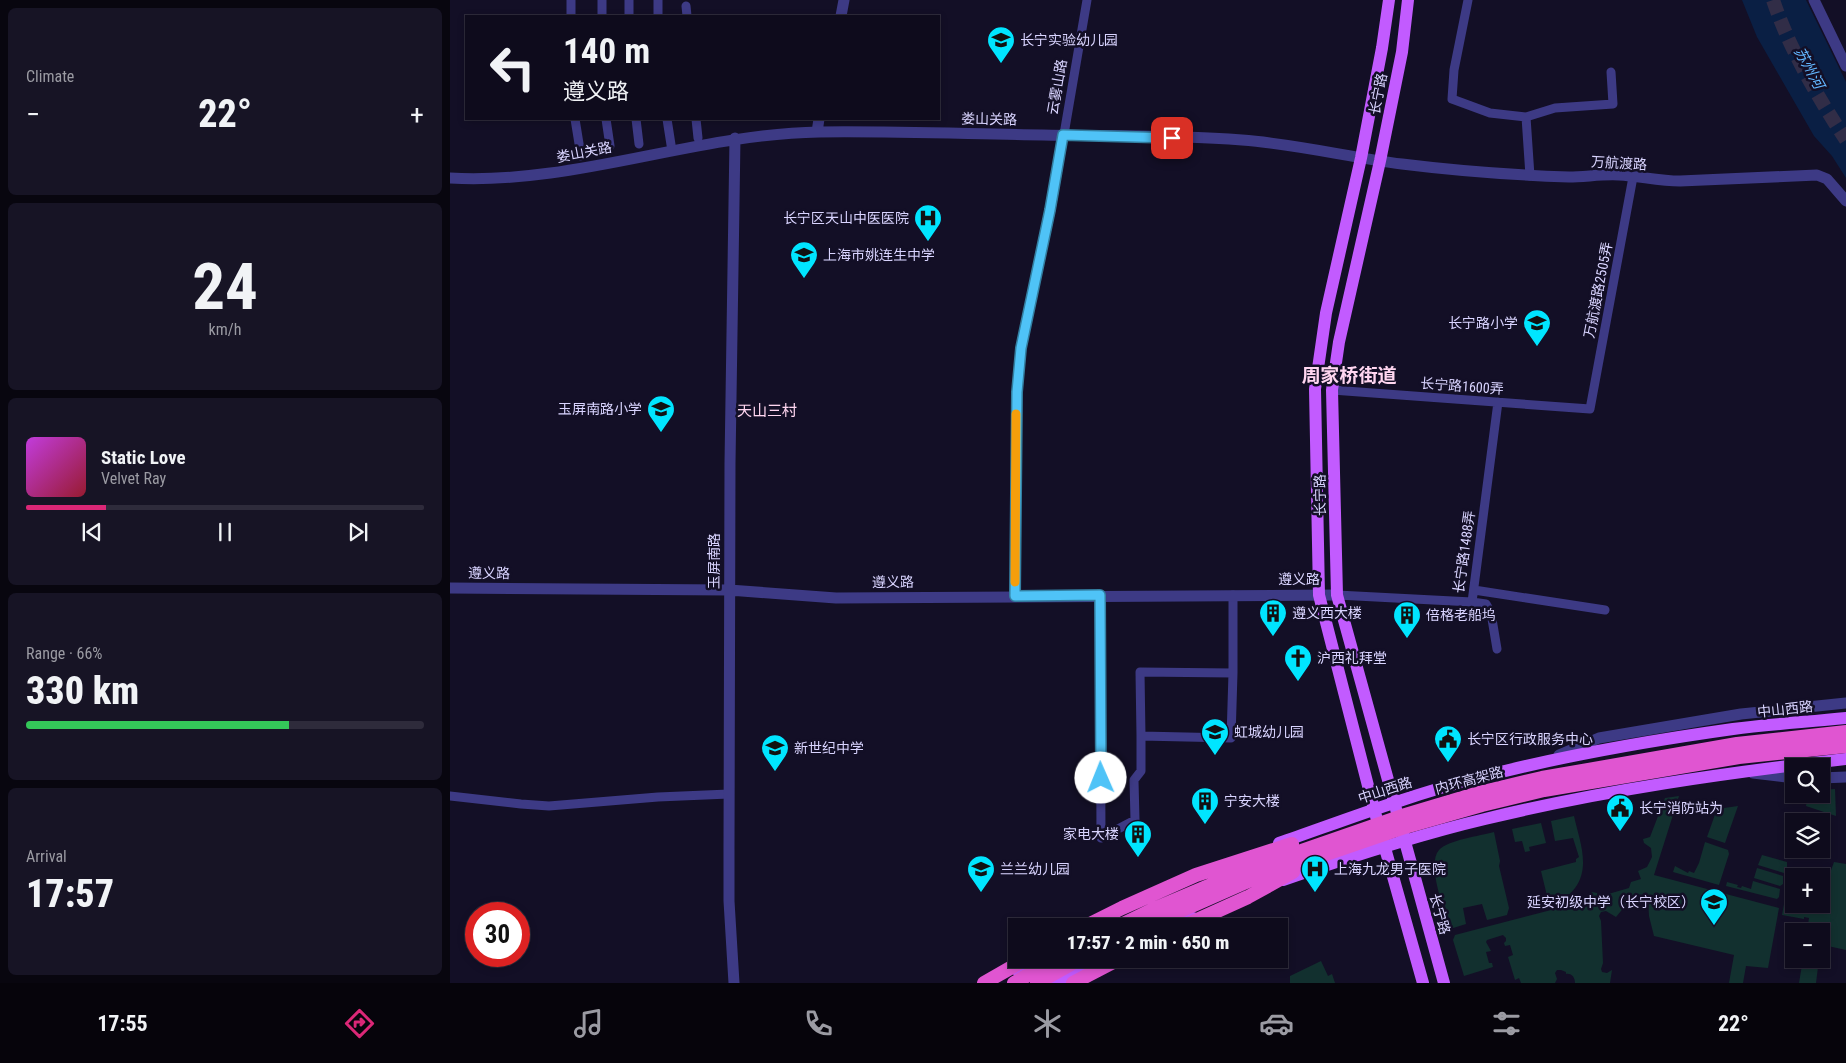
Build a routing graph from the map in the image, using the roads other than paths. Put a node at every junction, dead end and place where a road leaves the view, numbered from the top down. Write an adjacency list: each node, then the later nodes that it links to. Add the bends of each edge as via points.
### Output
1 (571, 0): 12 (street)
2 (602, 0): 13 (street)
3 (629, 0): 14 (street)
4 (658, 0): 15 (street)
5 (844, 0): 17 (street)
6 (1087, 0): 28 (street, 云雾山路)
7 (1389, 0): 35 (main road, 长宁路)
8 (1408, 0): 36 (main road, 长宁路, via 1402,52)
9 (1468, 0): 20 (street, via 1454,70 1452,100 1490,113)
10 (1814, 0): 18 (street)
11 (686, 6): 16 (street)
12 (571, 15)
13 (602, 15)
14 (629, 15)
15 (658, 15)
16 (687, 15)
17 (841, 15)
18 (1846, 66)
19 (1611, 72): 20 (street, via 1613,104 1555,108)
20 (1526, 117): 37 (street)
21 (575, 120): 34 (street)
22 (606, 120): 32 (street)
23 (636, 120): 31 (street)
24 (667, 120): 33 (street)
25 (696, 120): 29 (street)
26 (819, 120): 27 (street)
27 (817, 132): 28 (street, 娄山关路); 30 (street, 娄山关路)
28 (1063, 135): 35 (street, 娄山关路, via 1243,140); 51 (street, 云雾山路, via 1021,348 1017,392)
29 (698, 138)
30 (735, 138): 33 (street, 娄山关路); 45 (street, 玉屏南路)
31 (639, 144)
32 (610, 146)
33 (672, 150): 39 (street, 娄山关路, via 546,174 513,178)
34 (581, 156)
35 (1361, 158): 36 (street, 娄山关路); 49 (main road, 长宁路, via 1326,313 1315,389)
36 (1380, 161): 37 (street, 万航渡路); 41 (main road, 长宁路, via 1339,342)
37 (1530, 176): 38 (street, 万航渡路)
38 (1633, 177): 40 (street, 万航渡路, via 1680,181 1817,175 1827,179); 43 (street, 万航渡路2505弄)
39 (450, 178)
40 (1846, 201)
41 (1332, 390): 42 (street, 长宁路1600弄); 50 (main road, 长宁路)
42 (1498, 402): 43 (street, 长宁路1600弄); 46 (street, 长宁路1488弄)
43 (1590, 409)
44 (450, 588): 45 (street, 遵义路)
45 (729, 590): 51 (street, 遵义路, via 836,598); 67 (street, 玉屏南路)
46 (1474, 590): 52 (street, 长宁路1488弄); 53 (street)
47 (1100, 595): 48 (street, 遵义路); 51 (street, 遵义路); 59 (street, via 1101,838 1135,820 1134,780 1141,771)
48 (1234, 595): 49 (street, 遵义路); 55 (street)
49 (1319, 595): 50 (street, 遵义路); 70 (main road, 长宁路)
50 (1337, 595): 52 (street, 长宁路1488弄); 69 (main road, 长宁路)
51 (1015, 596)
52 (1472, 602): 54 (street, via 1486,604 1492,614)
53 (1605, 610)
54 (1497, 649)
55 (1233, 673): 59 (street, via 1231,738); 59 (street, via 1140,672)
56 (1846, 703): 62 (street, via 1741,714 1599,738)
57 (1846, 718): 62 (main road, 中山西路, via 1734,729)
58 (1846, 732): 71 (highway, 内环高架路, bridge, via 1737,744 1542,778)
59 (1141, 736)
60 (1846, 746): 74 (highway, 内环高架路, bridge, via 1739,757 1544,790 1405,827)
61 (1846, 760): 63 (main road)
62 (1538, 763): 69 (main road, 中山西路)
63 (1741, 771): 64 (street); 72 (main road, via 1575,799)
64 (1785, 777)
65 (1830, 778): 66 (street)
66 (1846, 778)
67 (729, 794): 68 (street, via 549,806); 87 (street, 玉屏南路, via 729,901)
68 (450, 796)
69 (1394, 803): 70 (main road, 中山西路); 72 (main road, 长宁路)
70 (1374, 809): 73 (main road, 长宁路); 76 (main road, 中山西路, via 1274,845)
71 (1402, 816): 75 (highway, bridge, via 1320,836 1196,875); 77 (highway, 内环高架路, bridge, via 1244,870)
72 (1404, 841): 73 (main road); 95 (main road, 长宁路)
73 (1385, 847): 79 (main road, via 1264,887); 94 (main road, 长宁路)
74 (1321, 856): 78 (highway, 内环高架路, bridge, via 1248,881); 80 (highway, bridge, via 1248,897)
75 (1102, 918)
76 (1116, 918)
77 (1136, 918)
78 (1164, 918)
79 (1191, 918)
80 (1202, 918)
81 (1010, 968): 88 (highway)
82 (1023, 968): 89 (main road)
83 (1041, 968): 90 (highway)
84 (1064, 968): 91 (highway)
85 (1084, 968): 92 (main road)
86 (1102, 968): 93 (highway)
87 (734, 983)
88 (984, 983)
89 (997, 983)
90 (1014, 983)
91 (1037, 983)
92 (1057, 983)
93 (1073, 983)
94 (1423, 983)
95 (1444, 983)

